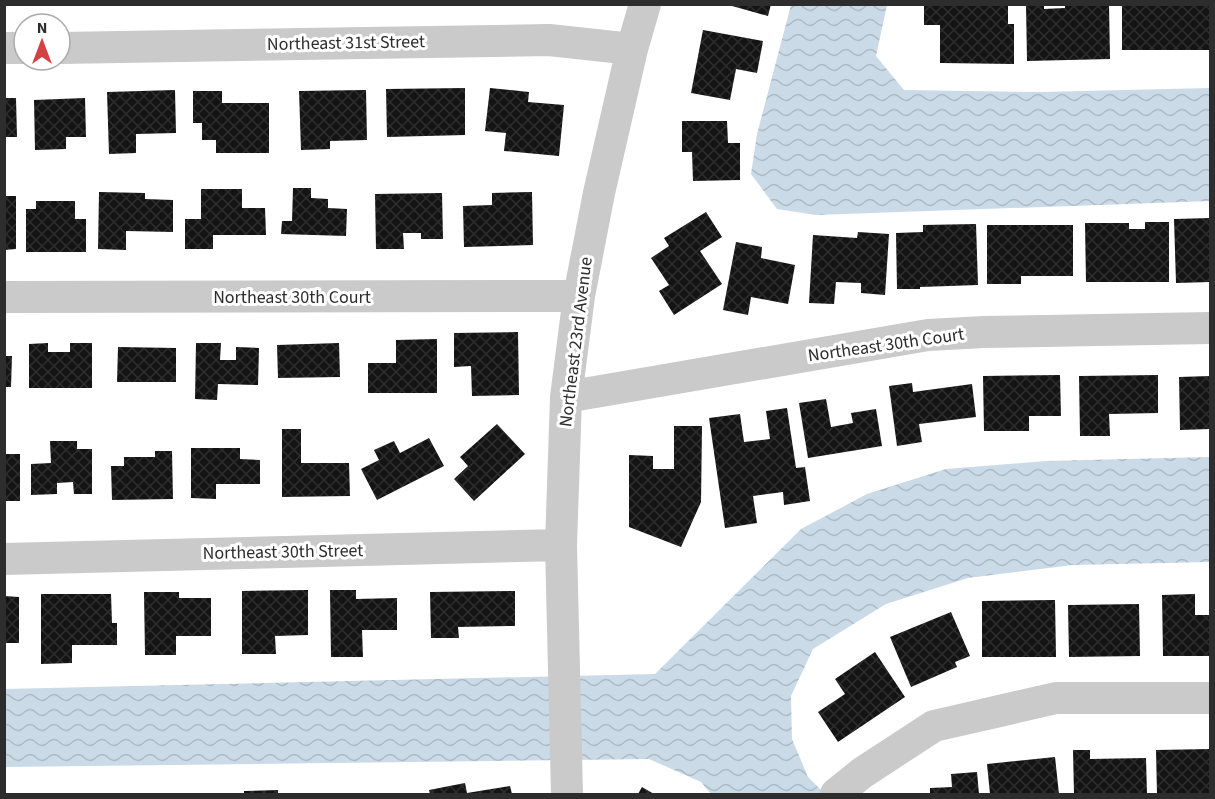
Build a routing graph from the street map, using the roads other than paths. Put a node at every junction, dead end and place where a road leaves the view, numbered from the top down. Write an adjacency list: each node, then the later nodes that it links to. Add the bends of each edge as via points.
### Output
1 (645, 4): 3 (street, Northeast 23rd Avenue)
2 (72, 48): 3 (street, Northeast 31st Street, via 549,40)
3 (632, 49): 4 (street, Northeast 23rd Avenue)
4 (579, 296): 5 (street, Northeast 30th Court); 7 (street, Northeast 23rd Avenue)
5 (4, 297)
6 (1210, 328): 7 (street, Northeast 30th Court, via 928,335)
7 (566, 397): 8 (street, Northeast 23rd Avenue)
8 (561, 545): 9 (street, Northeast 30th Street); 11 (street, Northeast 23rd Avenue)
9 (4, 559)
10 (1210, 698): 12 (street, via 1056,698 934,726 862,773)
11 (567, 790)
12 (836, 795)

